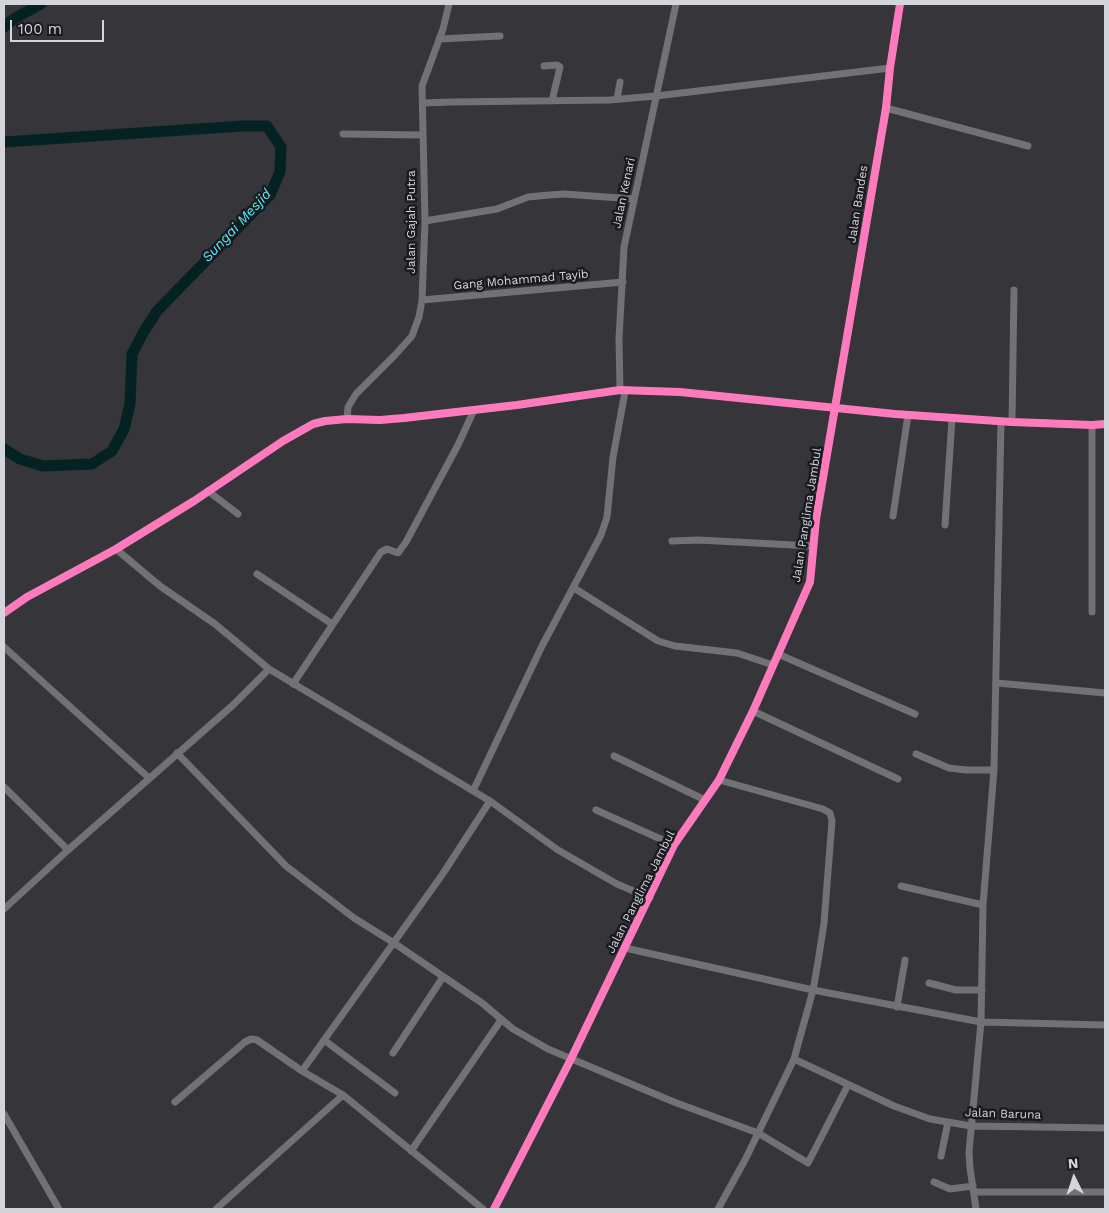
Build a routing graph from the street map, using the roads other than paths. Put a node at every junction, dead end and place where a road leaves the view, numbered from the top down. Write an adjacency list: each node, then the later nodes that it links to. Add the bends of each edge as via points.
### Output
1 (449, 4): 5 (street, Jalan Gajah Putra)
2 (676, 4): 9 (street, Jalan Kenari)
3 (900, 4): 7 (street, Jalan Bandes)
4 (500, 36): 5 (street)
5 (440, 39): 12 (street, Jalan Gajah Putra, via 422,86)
6 (544, 66): 11 (street, via 557,65 560,68)
7 (890, 68): 9 (street); 13 (street, Jalan Bandes)
8 (620, 82): 10 (street)
9 (656, 96): 10 (street); 17 (street, Jalan Kenari)
10 (617, 100): 11 (street)
11 (552, 101): 12 (street)
12 (422, 103): 15 (street, Jalan Gajah Putra)
13 (886, 108): 16 (street); 23 (street, Jalan Bandes)
14 (343, 134): 15 (street)
15 (422, 135): 18 (street, Jalan Gajah Putra)
16 (1028, 146)
17 (634, 199): 18 (street, via 564,194 528,197 497,209); 19 (street, Jalan Kenari, via 624,247)
18 (425, 221): 21 (street, Jalan Gajah Putra)
19 (623, 282): 21 (street, Gang Mohammad Tayib); 22 (street, Jalan Kenari, via 619,339)
20 (1014, 290): 29 (street)
21 (422, 300): 27 (street, Jalan Gajah Putra, via 412,336 356,394 348,407)
22 (622, 391): 23 (street, via 680,392); 24 (street); 40 (street, Jalan Kenari, via 607,517 598,543)
23 (835, 408): 25 (street); 37 (street, Jalan Panglima Jambul)
24 (474, 410): 27 (street, via 380,420); 43 (street, via 406,542 398,552 385,549 381,552)
25 (908, 415): 26 (street); 34 (street)
26 (952, 418): 28 (street); 35 (street)
27 (346, 419): 32 (street, via 313,424)
28 (1001, 421): 29 (street); 48 (street)
29 (1012, 422): 31 (street)
30 (1105, 424): 31 (street)
31 (1092, 425): 41 (street)
32 (208, 491): 33 (street); 38 (street)
33 (238, 514)
34 (893, 516)
35 (946, 525)
36 (672, 542): 37 (street, via 698,540)
37 (813, 546): 45 (street, Jalan Panglima Jambul, via 810,582)
38 (116, 549): 42 (street, via 26,597); 47 (street)
39 (258, 574): 43 (street)
40 (574, 588): 46 (street, via 658,641 737,653); 61 (street, Jalan Kenari, via 542,646)
41 (1092, 612)
42 (4, 614)
43 (332, 624): 49 (street)
44 (4, 647): 57 (street)
45 (778, 654): 46 (street, Jalan Panglima Jambul); 52 (street)
46 (773, 665): 51 (street, Jalan Panglima Jambul)
47 (269, 669): 49 (street); 53 (street)
48 (996, 683): 50 (street); 56 (street)
49 (294, 684): 61 (street)
50 (1105, 693)
51 (753, 711): 58 (street); 59 (street, Jalan Panglima Jambul)
52 (916, 714)
53 (178, 753): 57 (street); 71 (street, via 286,866 354,918)
54 (916, 754): 56 (street, via 949,768)
55 (614, 756): 62 (street)
56 (994, 770): 69 (street)
57 (149, 778): 66 (street)
58 (898, 779)
59 (719, 780): 62 (street, Jalan Panglima Jambul); 76 (street, via 830,813 824,923)
60 (4, 787): 66 (street)
61 (473, 791): 63 (street)
62 (705, 800): 65 (street, Jalan Panglima Jambul)
63 (490, 801): 68 (street, via 566,855 617,884); 71 (street)
64 (596, 810): 65 (street)
65 (674, 845): 68 (street, Jalan Panglima Jambul)
66 (68, 850): 70 (street)
67 (902, 886): 69 (street)
68 (650, 898): 72 (street, Jalan Panglima Jambul)
69 (983, 905): 77 (street)
70 (4, 909)
71 (394, 943): 74 (street); 82 (street)
72 (625, 948): 76 (street); 84 (street, Jalan Panglima Jambul)
73 (905, 960): 78 (street)
74 (443, 977): 79 (street); 83 (street)
75 (929, 983): 77 (street, via 956,990)
76 (813, 990): 78 (street); 85 (street)
77 (982, 990): 80 (street)
78 (897, 1007): 80 (street)
79 (502, 1020): 84 (street, via 538,1044); 96 (street)
80 (981, 1022): 81 (street); 93 (street)
81 (1105, 1025)
82 (324, 1040): 86 (street); 88 (street)
83 (393, 1053)
84 (571, 1059): 95 (street); 104 (street, Jalan Panglima Jambul)
85 (794, 1059): 87 (street, Jalan Baruna); 95 (street)
86 (302, 1071): 89 (street); 90 (street, via 268,1046 251,1039)
87 (848, 1085): 92 (street, Jalan Baruna, via 914,1114); 95 (street, via 808,1163)
88 (394, 1093)
89 (343, 1095): 96 (street); 102 (street)
90 (175, 1102)
91 (4, 1114): 101 (street)
92 (948, 1122): 93 (street, Jalan Baruna); 97 (street)
93 (971, 1126): 94 (street, Jalan Baruna); 99 (street, via 970,1168)
94 (1105, 1128)
95 (758, 1133): 105 (street)
96 (412, 1151): 103 (street)
97 (941, 1156)
98 (934, 1182): 99 (street, via 950,1189)
99 (974, 1189): 100 (street); 106 (street)
100 (1105, 1192)
101 (59, 1209)
102 (216, 1209)
103 (483, 1209)
104 (494, 1209)
105 (718, 1209)
106 (976, 1209)

